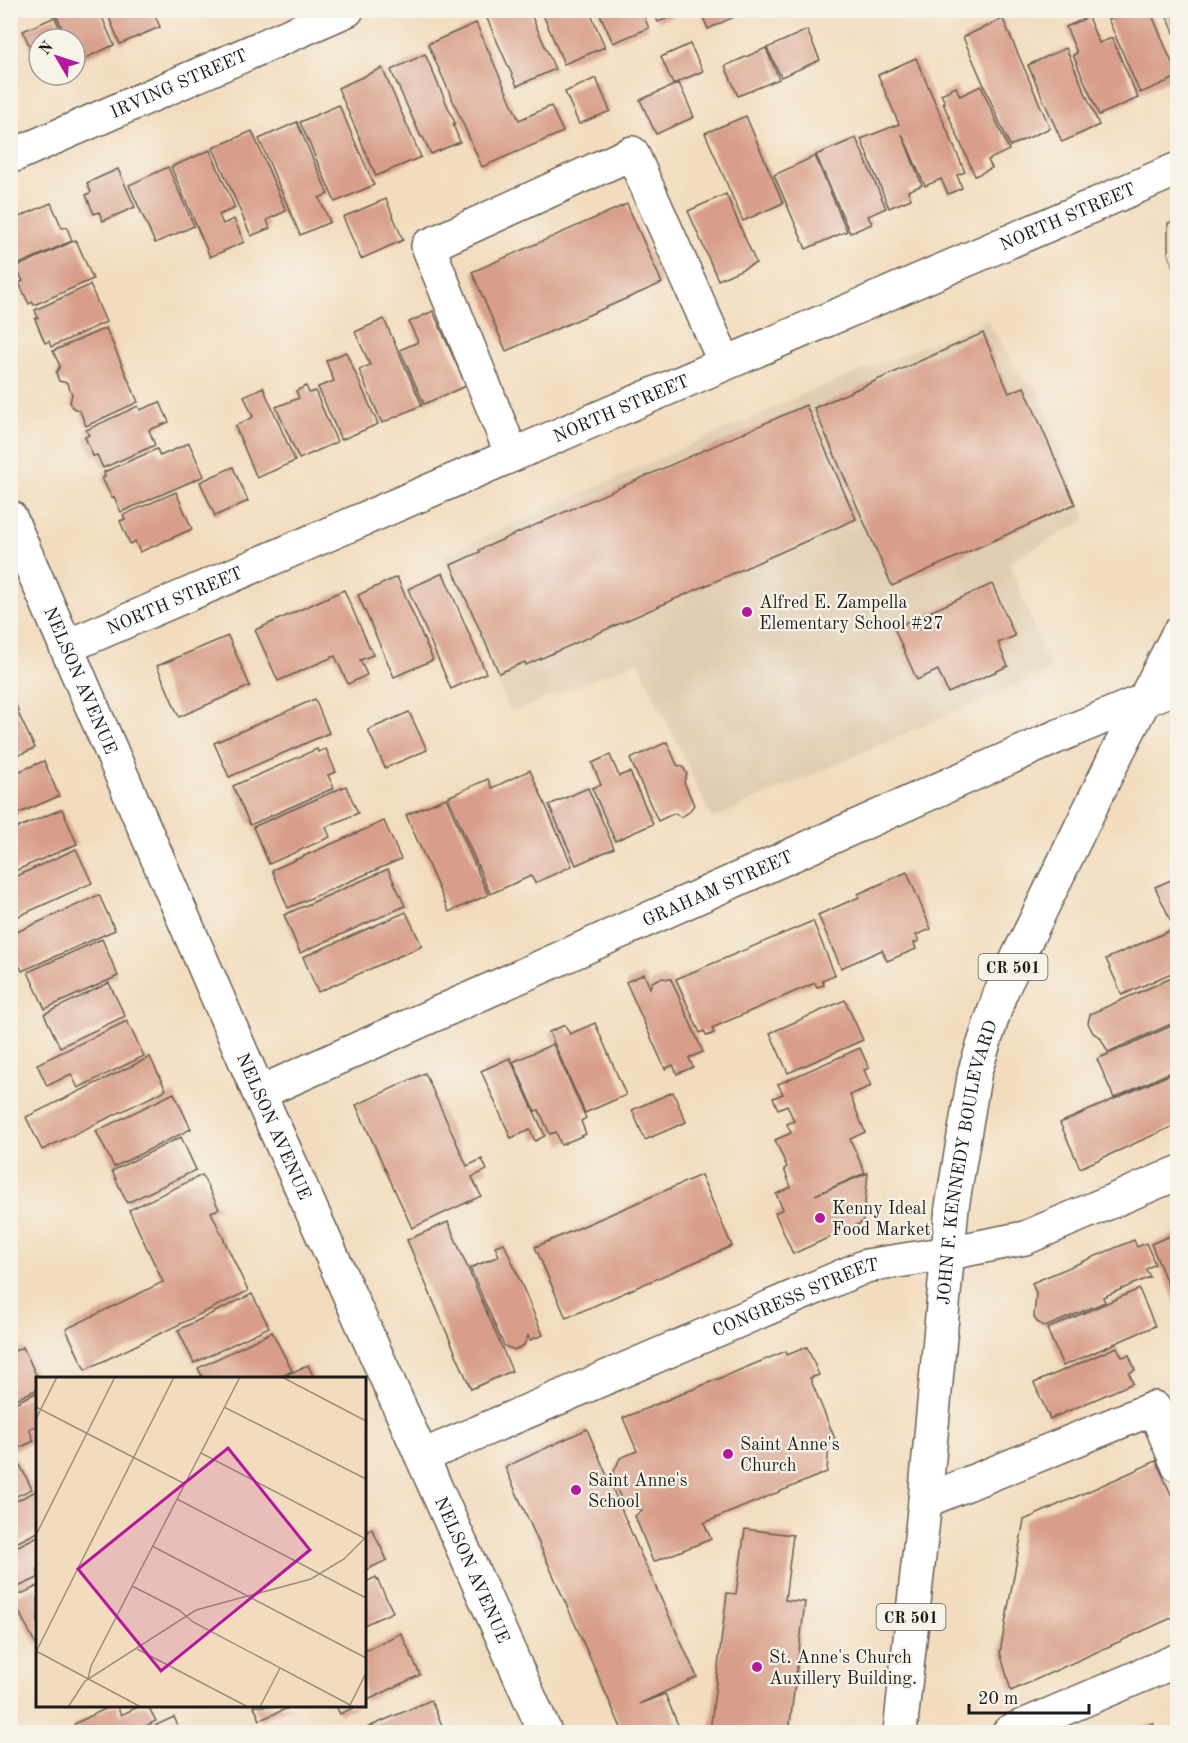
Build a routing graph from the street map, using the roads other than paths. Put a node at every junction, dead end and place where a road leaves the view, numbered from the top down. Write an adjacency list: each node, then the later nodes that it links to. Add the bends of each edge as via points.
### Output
1 (347, 10): 2 (street, IRVING STREET)
2 (10, 157)
3 (1178, 169): 4 (street, NORTH STREET)
4 (724, 363): 5 (street, NORTH STREET); 5 (street, via 632,153 428,246)
5 (512, 455): 8 (street, NORTH STREET)
6 (10, 517): 8 (street, NELSON AVENUE)
7 (1178, 634): 10 (street, JOHN F. KENNEDY BOULEVARD / CR 501)
8 (66, 647): 11 (street, NELSON AVENUE)
9 (1178, 686): 10 (street, GRAHAM STREET)
10 (1142, 702): 11 (street, GRAHAM STREET); 13 (street, JOHN F. KENNEDY BOULEVARD / CR 501, via 1000,994 975,1071 952,1207)
11 (260, 1093): 14 (street, NELSON AVENUE)
12 (1178, 1173): 13 (street, CONGRESS STREET, via 1025,1238)
13 (949, 1253): 14 (street, CONGRESS STREET, via 866,1266); 16 (street, JOHN F. KENNEDY BOULEVARD / CR 501)
14 (423, 1456): 18 (street, NELSON AVENUE)
15 (1178, 1465): 16 (street, via 1154,1408)
16 (925, 1501): 19 (street, JOHN F. KENNEDY BOULEVARD / CR 501)
17 (1178, 1660): 20 (street)
18 (545, 1732)
19 (900, 1732)
20 (1012, 1732)

